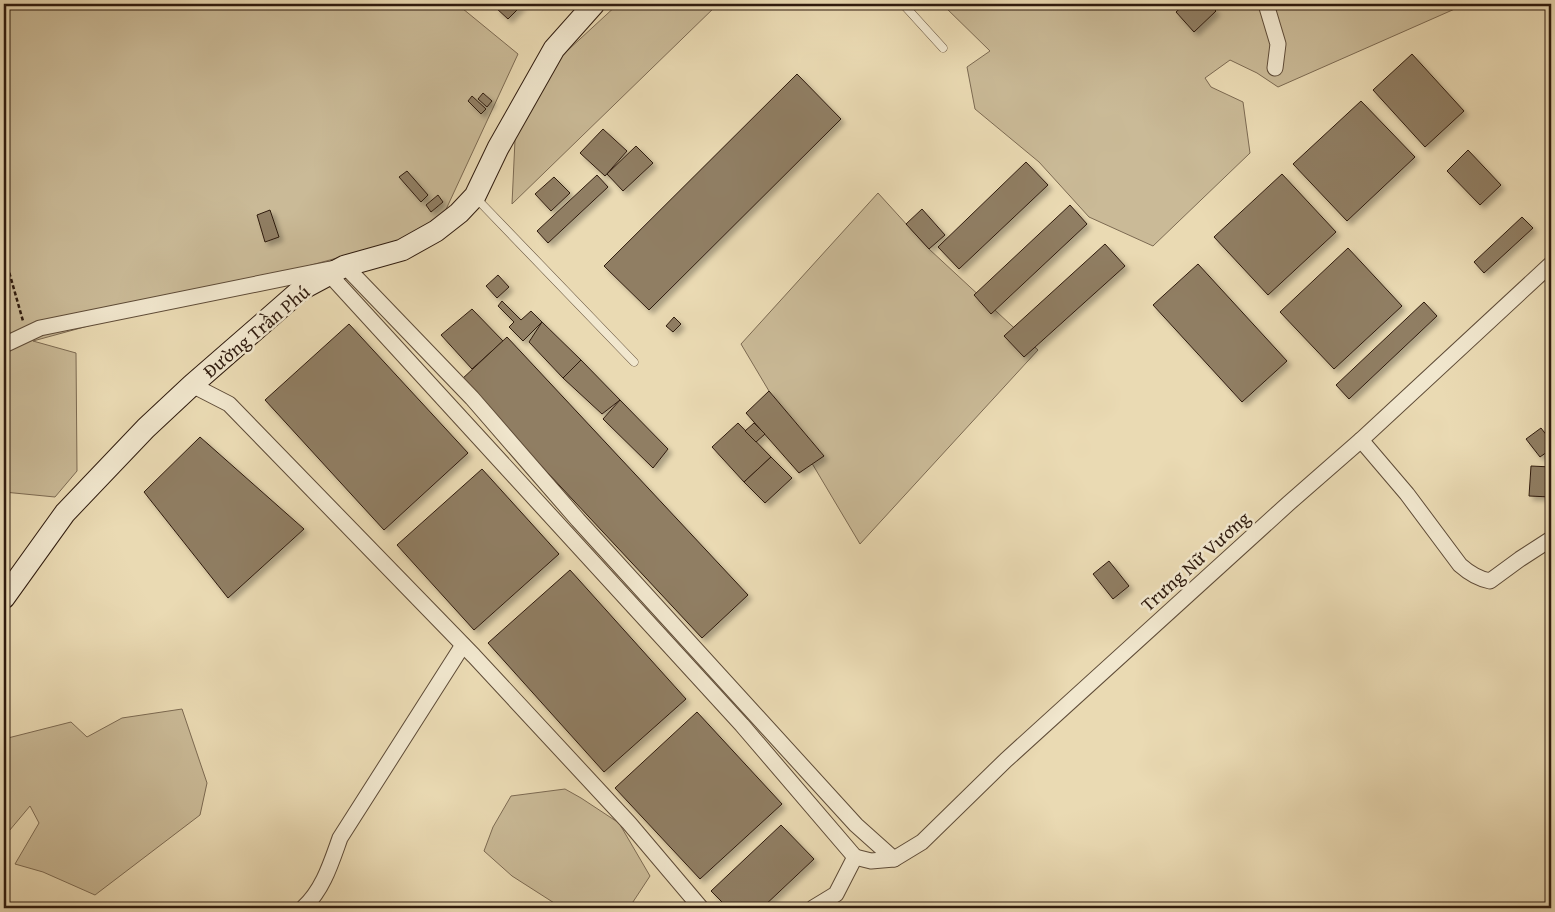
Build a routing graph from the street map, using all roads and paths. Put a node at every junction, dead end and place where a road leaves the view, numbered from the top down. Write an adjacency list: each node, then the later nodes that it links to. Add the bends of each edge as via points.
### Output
1 (594, 4): 6 (main road, Đường Trần Phú, via 554,49)
2 (903, 4): 4 (lane)
3 (1266, 4): 5 (street, via 1278,44)
4 (944, 48)
5 (1275, 68)
6 (474, 196): 9 (main road, Đường Trần Phú, via 436,231 402,250); 12 (lane)
7 (4, 254): 10 (path)
8 (1551, 264): 14 (street, Trưng Nữ Vương)
9 (337, 270): 10 (street, via 40,328); 13 (main road, Đường Trần Phú, via 302,289); 18 (street); 19 (street, via 472,398 578,520 856,825)
10 (27, 334): 11 (street)
11 (4, 345)
12 (634, 362)
13 (192, 385): 16 (main road, Đường Trần Phú, via 146,428 66,513); 17 (street, via 229,404)
14 (1361, 440): 15 (street, via 1407,494 1460,565 1483,580 1490,581); 19 (street, Trưng Nữ Vương, via 1006,760 922,842)
15 (1551, 539)
16 (4, 598)
17 (463, 645): 20 (street, via 340,838 319,888); 21 (street, via 629,823)
18 (855, 857): 19 (street, Trưng Nữ Vương, via 871,861); 22 (street, via 836,894)
19 (894, 859)
20 (303, 908)
21 (701, 908)
22 (813, 908)

